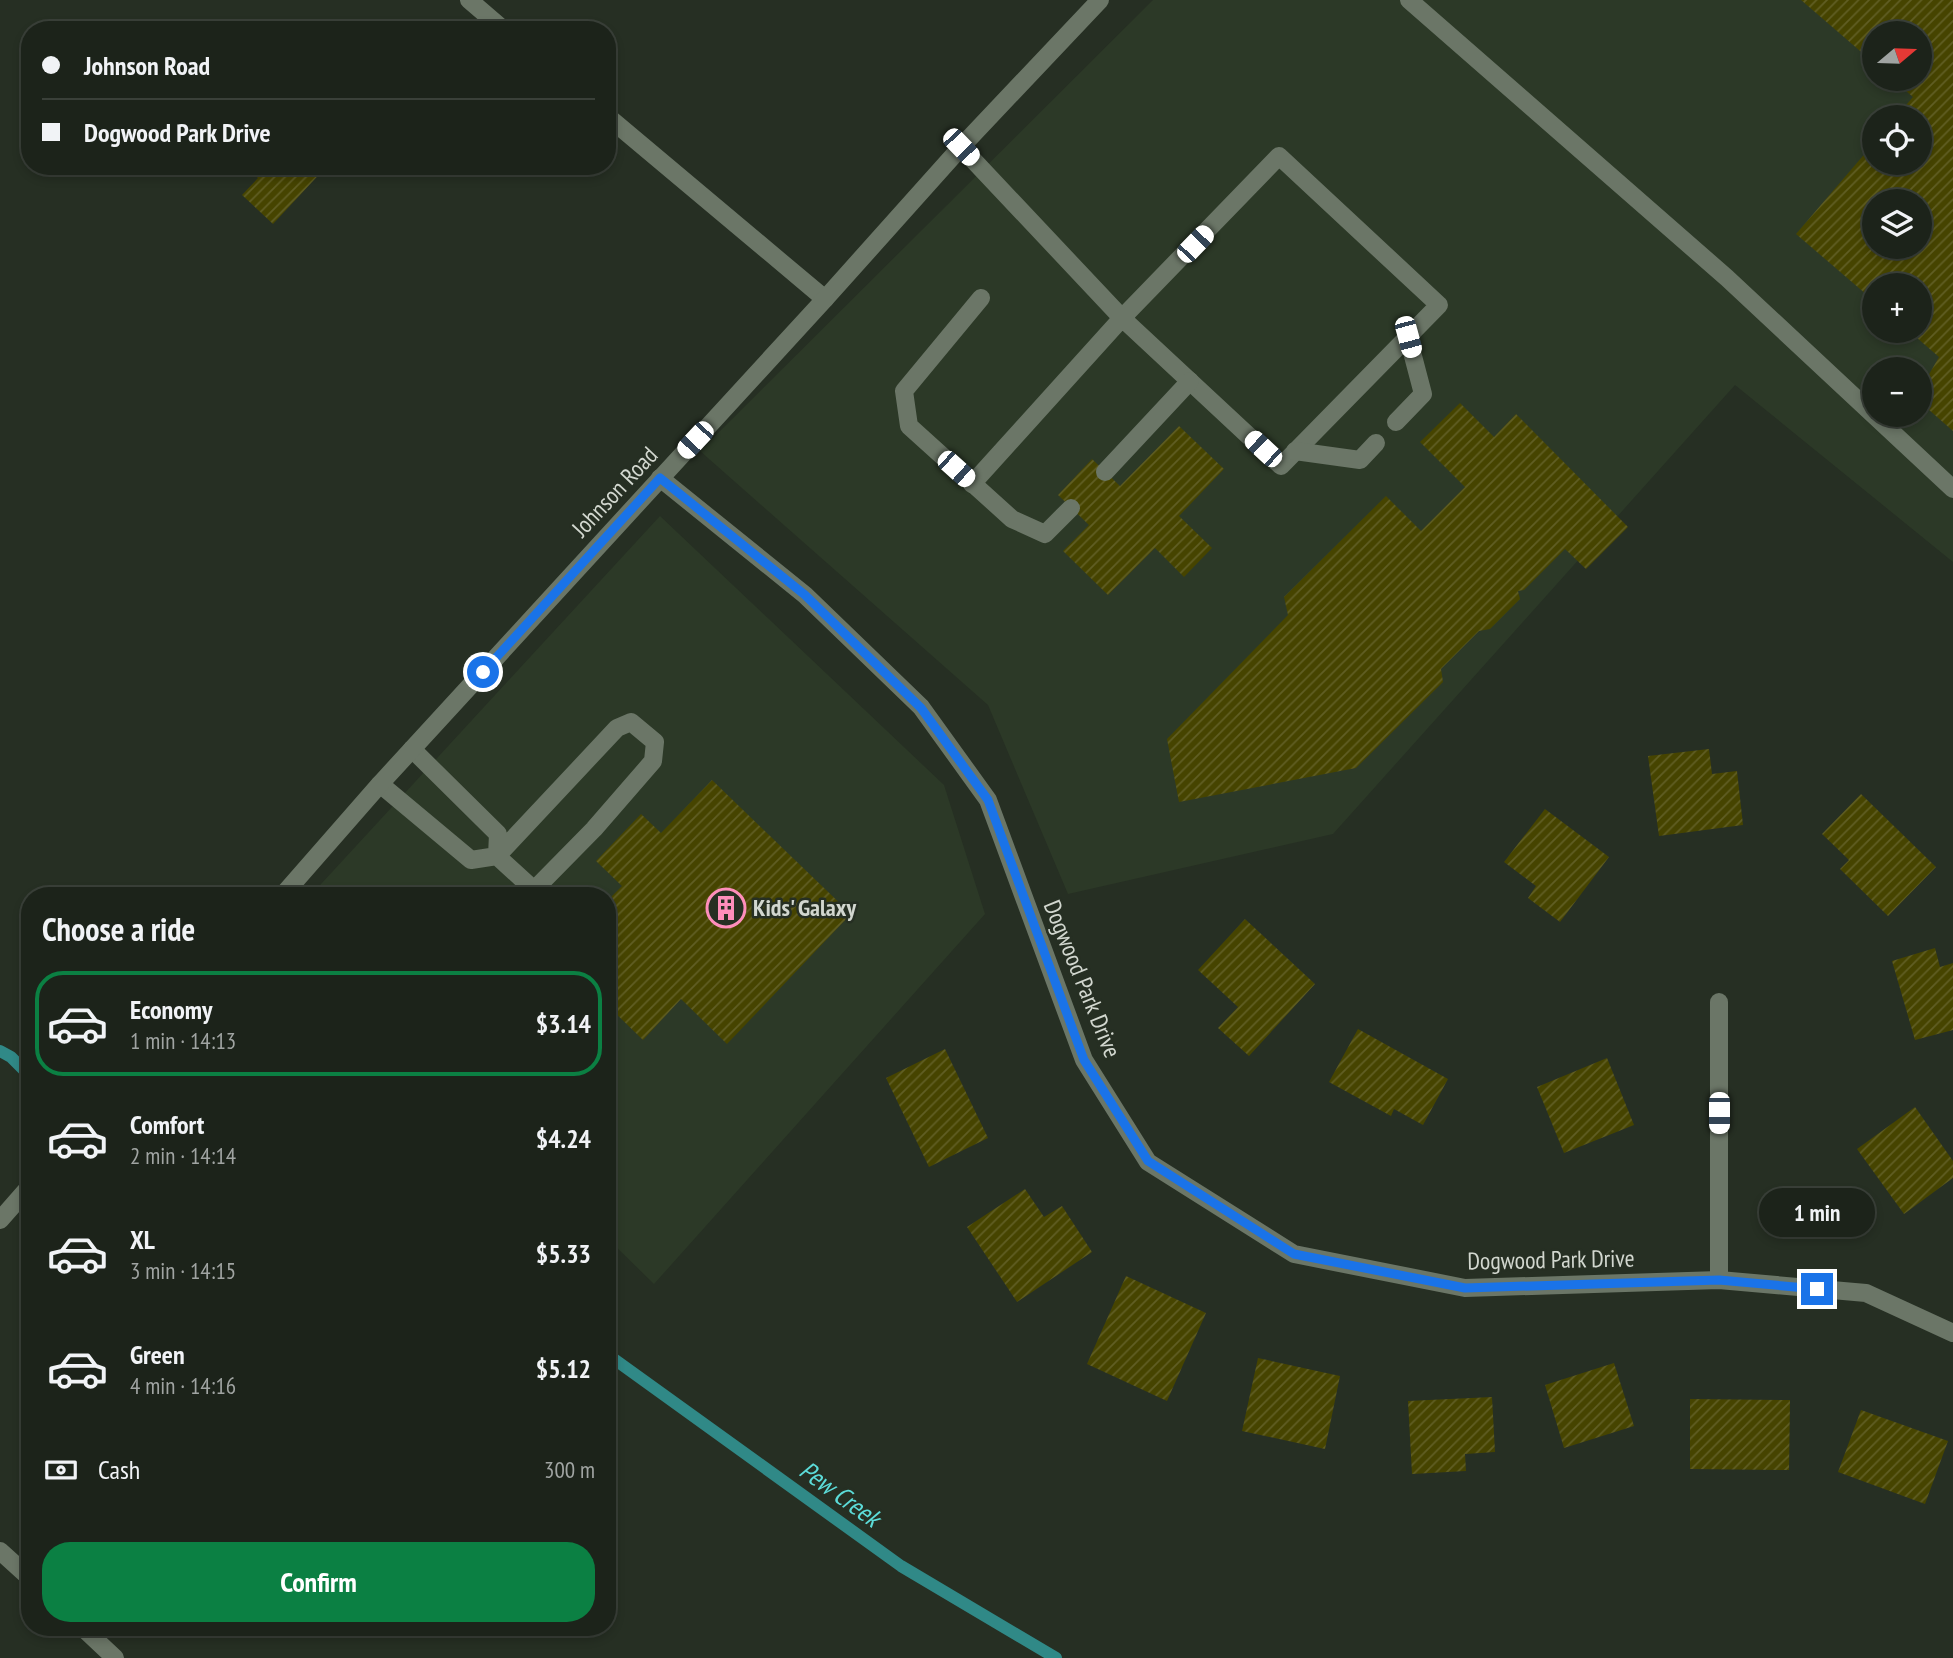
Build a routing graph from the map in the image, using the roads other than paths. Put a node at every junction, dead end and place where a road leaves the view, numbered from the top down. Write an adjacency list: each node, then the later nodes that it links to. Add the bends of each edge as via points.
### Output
1 (469, 0): 4 (street)
2 (1100, 0): 6 (street, Johnson Road)
3 (1409, 0): 18 (street, via 1727,278)
4 (494, 21)
5 (616, 125): 8 (street)
6 (961, 147): 8 (street, Johnson Road); 9 (street)
7 (981, 298): 17 (street, via 904,391 909,426)
8 (825, 299): 16 (street, Johnson Road)
9 (1122, 318): 10 (street, via 1279,156 1439,305); 11 (street); 17 (street)
10 (1408, 337): 12 (street, via 1423,394); 14 (street)
11 (1190, 381): 14 (street, via 1281,466); 15 (street)
12 (1396, 422)
13 (1376, 443): 14 (street, via 1360,460)
14 (1295, 451)
15 (1105, 472)
16 (660, 478): 20 (street, Johnson Road); 29 (street, Dogwood Park Drive, via 805,595 921,708 988,800 1084,1060 1148,1161 1294,1254 1465,1288)
17 (972, 484): 19 (street, via 1012,519 1045,534)
18 (1953, 489)
19 (1071, 508)
20 (412, 749): 21 (street, Johnson Road); 22 (street, via 498,834)
21 (380, 784): 22 (street, via 471,860); 23 (street, Johnson Road)
22 (497, 856): 24 (street); 25 (street, via 617,728 631,722 655,742 653,761)
23 (290, 887)
24 (531, 887)
25 (537, 887)
26 (1719, 1002): 29 (street)
27 (21, 1196): 28 (street)
28 (0, 1220)
29 (1719, 1280): 30 (street, Dogwood Park Drive, via 1866,1293)
30 (1953, 1333)
31 (0, 1551): 32 (street)
32 (21, 1570)
33 (92, 1636): 34 (street)
34 (115, 1658)

